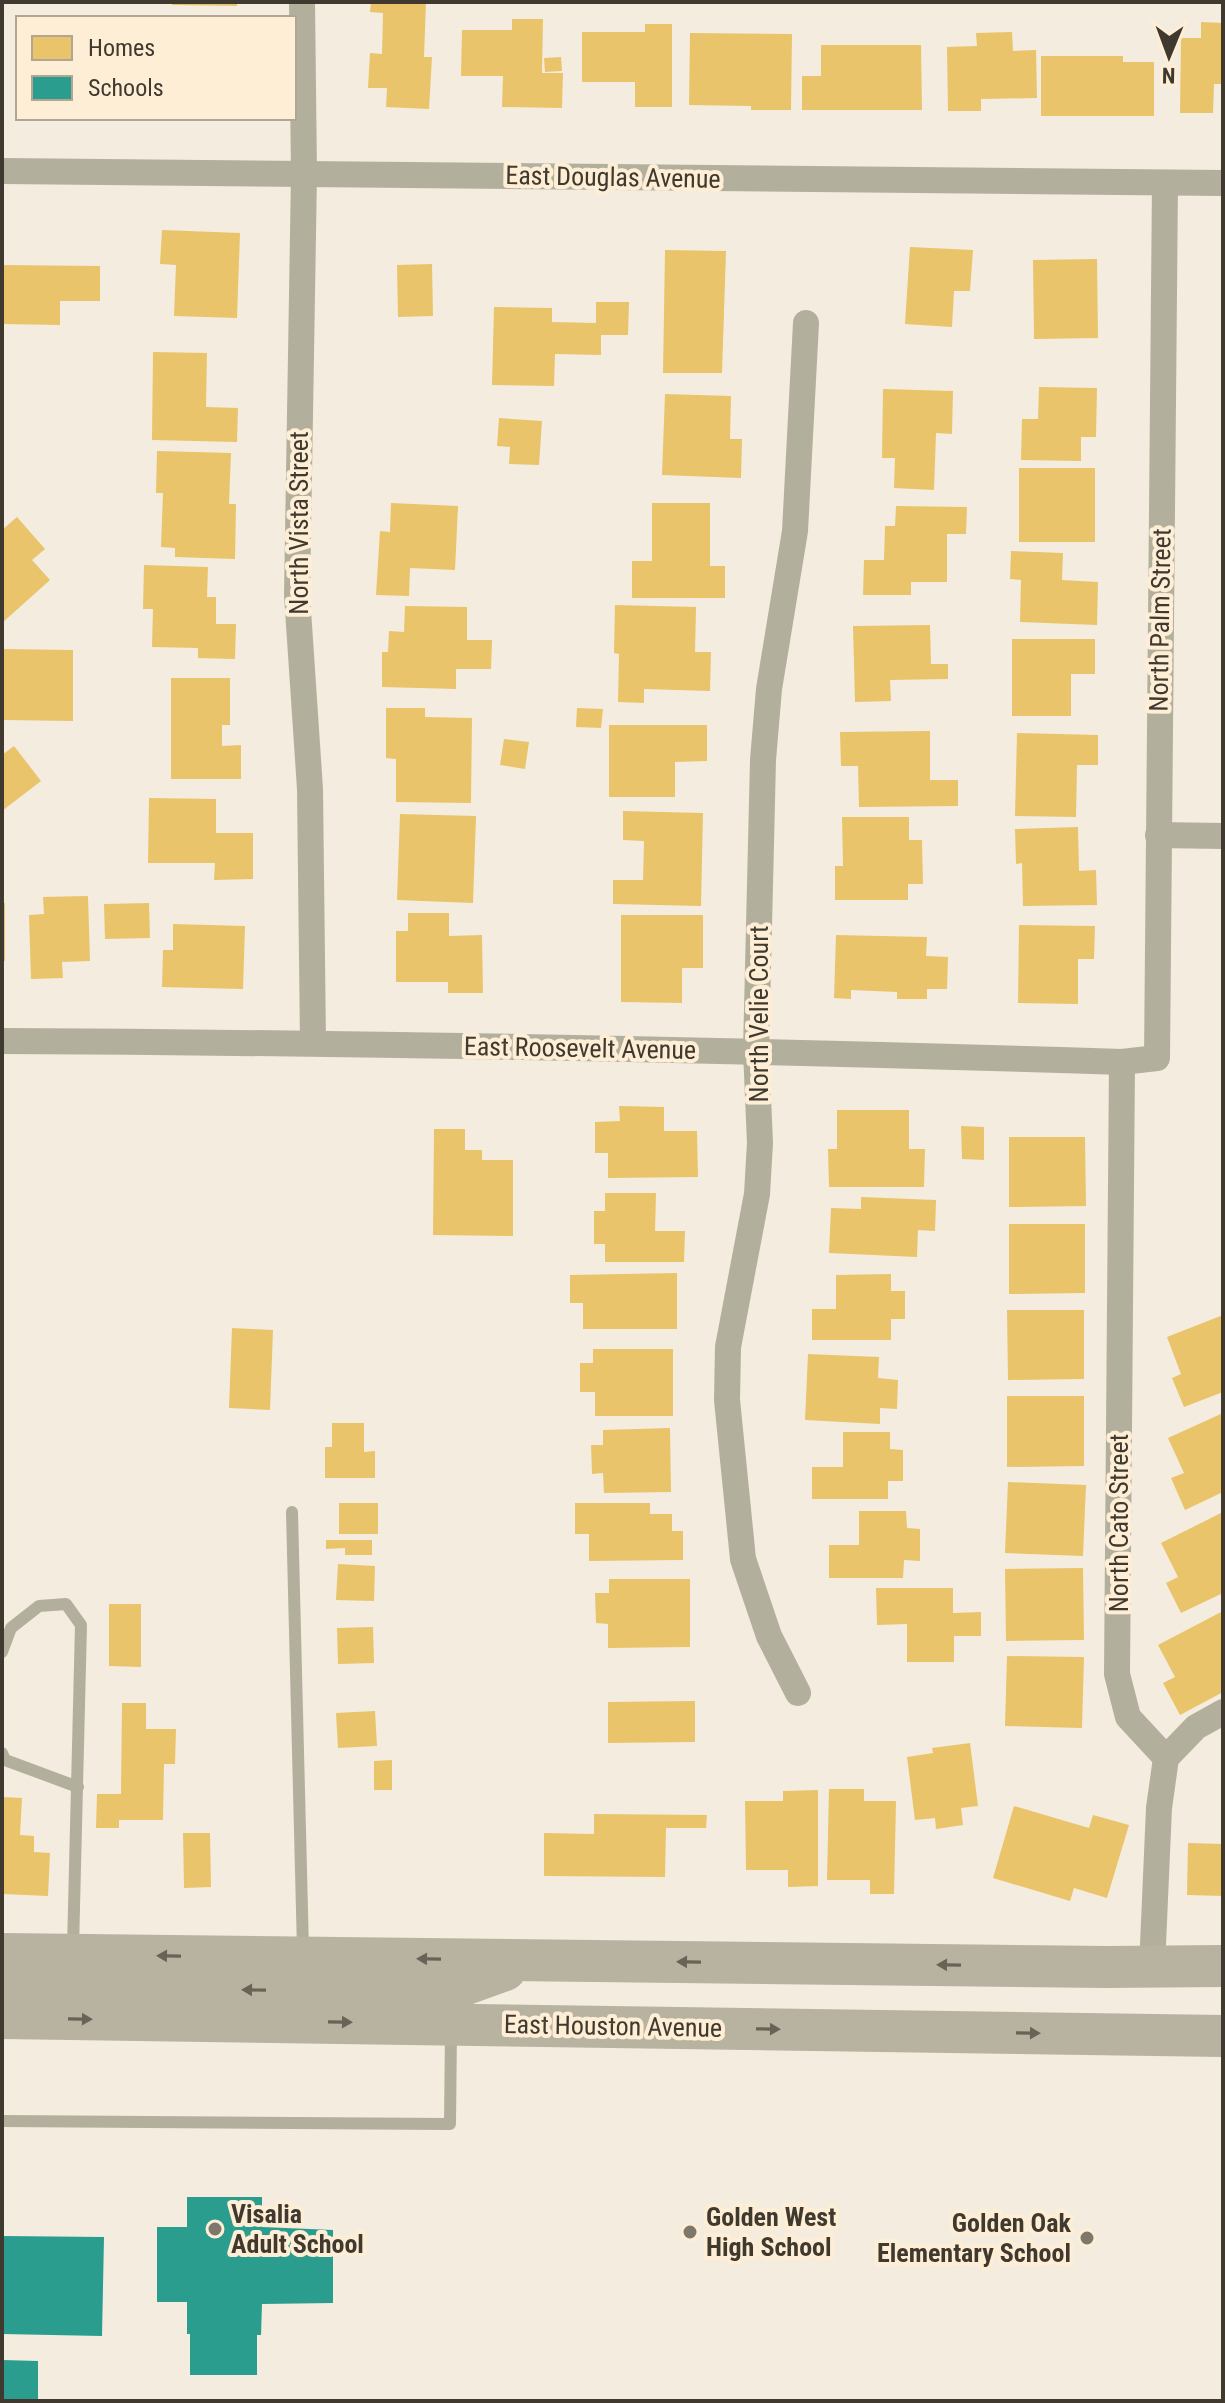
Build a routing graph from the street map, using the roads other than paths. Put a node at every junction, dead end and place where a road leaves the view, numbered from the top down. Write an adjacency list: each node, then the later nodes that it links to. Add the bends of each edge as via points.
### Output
1 (302, 2): 3 (street, North Vista Street)
2 (2, 171): 3 (street, East Douglas Avenue)
3 (304, 174): 4 (street, East Douglas Avenue); 10 (street, North Vista Street, via 297,595 310,789)
4 (1165, 183): 5 (street, East Douglas Avenue); 7 (street, North Palm Street)
5 (1223, 183)
6 (806, 323): 11 (street, North Velie Court, via 795,531 763,760)
7 (1158, 835): 8 (street); 12 (street, North Palm Street)
8 (1223, 836)
9 (2, 1041): 10 (street, East Roosevelt Avenue)
10 (313, 1043): 11 (street, East Roosevelt Avenue)
11 (756, 1051): 13 (street, East Roosevelt Avenue); 16 (street, North Velie Court, via 757,1194 728,1347 727,1400 743,1559 769,1636)
12 (1157, 1058): 13 (street, East Roosevelt Avenue)
13 (1122, 1062): 19 (street, North Cato Street, via 1117,1674 1128,1717)
14 (292, 1512): 23 (lane)
15 (2, 1652): 20 (lane, via 11,1628 39,1606 66,1604 81,1625)
16 (798, 1693)
17 (1223, 1712): 19 (street, via 1196,1727)
18 (2, 1753): 20 (lane, via 5,1760)
19 (1166, 1758): 26 (street)
20 (78, 1787): 22 (lane)
21 (2, 1954): 22 (main road)
22 (73, 1955): 23 (main road, one-way to 22)
23 (303, 1958): 24 (main road, one-way to 23)
24 (531, 1961): 26 (main road, one-way to 24); 27 (main road, one-way to 27, via 444,1992)
25 (1223, 1966): 26 (main road)
26 (1152, 1967)
27 (2, 1986)
28 (2, 2018): 29 (main road, East Houston Avenue, one-way to 29)
29 (451, 2024): 30 (main road, East Houston Avenue, one-way to 30); 31 (lane, via 450,2124)
30 (1223, 2036)
31 (2, 2121)

